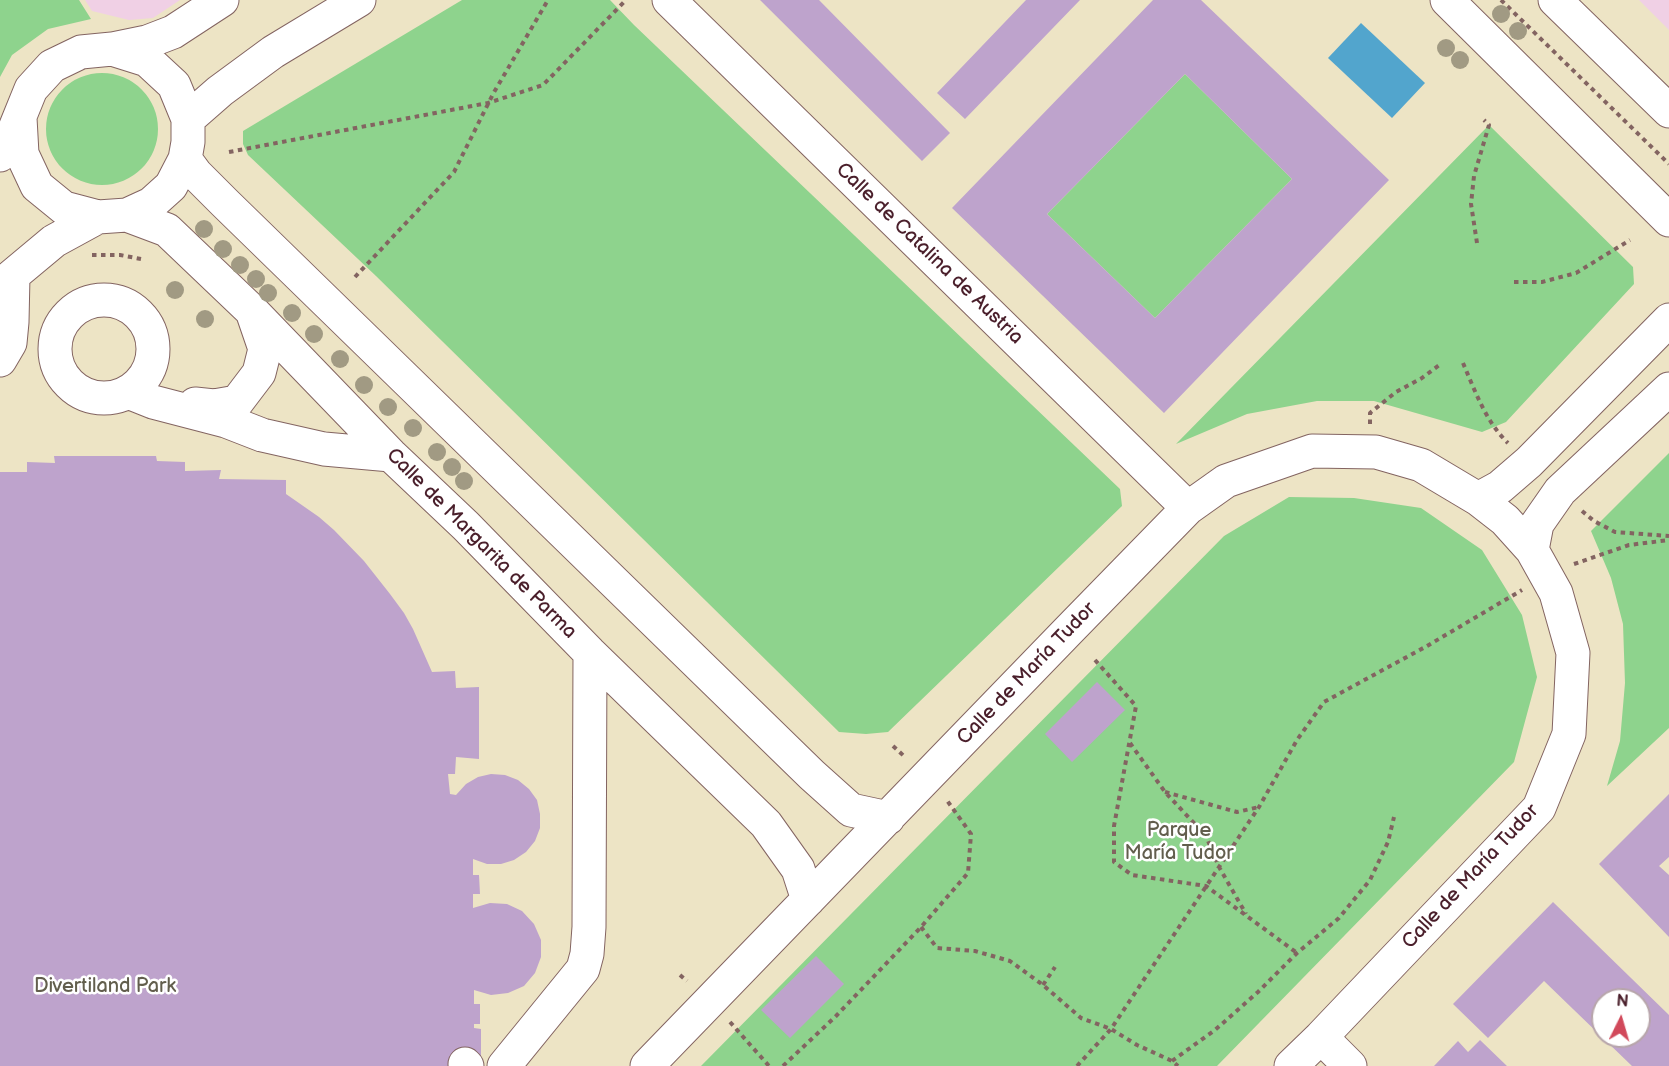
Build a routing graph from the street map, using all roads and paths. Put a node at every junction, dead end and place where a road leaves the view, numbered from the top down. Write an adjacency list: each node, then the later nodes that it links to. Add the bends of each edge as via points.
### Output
1 (222, 0): 9 (street, via 173,33)
2 (359, 0): 13 (street, via 273,52)
3 (548, 0): 10 (path)
4 (626, 0): 10 (path, via 543,85)
5 (669, 0): 36 (street, Calle de Catalina de Austria)
6 (1447, 0): 20 (street)
7 (1501, 0): 18 (path)
8 (1555, 0): 11 (street)
9 (112, 49): 12 (street, via 81,52 52,66 32,89); 13 (street, via 147,60 174,85)
10 (488, 103): 15 (path); 23 (path, via 454,172)
11 (1669, 111)
12 (20, 118): 16 (street); 19 (street, via 22,154 37,186 64,208)
13 (188, 119): 17 (street)
14 (1484, 120): 22 (path, via 1489,125 1474,176 1471,204)
15 (229, 152)
16 (0, 155)
17 (185, 159): 19 (street, via 171,186 151,204); 46 (street, via 225,203 812,775 851,810)
18 (1669, 164)
19 (112, 216): 24 (street, via 70,231); 26 (street, Calle de Margarita de Parma, via 167,230)
20 (1669, 220)
21 (1630, 240): 25 (path, via 1576,273 1542,282)
22 (1477, 243)
23 (356, 277)
24 (6, 281): 28 (street, via 12,322 10,343)
25 (1514, 282)
26 (253, 312): 29 (street, via 265,349 259,373 237,402 214,406 194,403 173,391); 34 (street, Calle de Margarita de Parma)
27 (1669, 320): 35 (street, via 1529,462 1500,487)
28 (0, 360)
29 (151, 362): 32 (street, via 147,374); 32 (street, via 153,345 149,329 126,305 110,300 93,301 65,319 57,334 55,351 58,367 67,381 80,392 96,397 112,398)
30 (1442, 363): 33 (path, via 1370,413)
31 (1669, 389): 38 (street, via 1560,491 1537,524)
32 (128, 392): 34 (street, via 261,435 324,449)
33 (1370, 425)
34 (392, 455): 39 (street, Calle de Margarita de Parma)
35 (1478, 499): 36 (street, Calle de María Tudor, via 1421,465 1376,452 1312,451 1226,481); 38 (street, Calle de María Tudor, via 1504,520)
36 (1188, 508): 42 (street, Calle de María Tudor)
37 (1669, 540): 38 (path)
38 (1539, 562): 44 (path, via 1427,646 1324,702 1296,740); 57 (street, Calle de María Tudor, via 1556,593 1573,653 1569,734 1539,808)
39 (591, 653): 49 (street, Calle de Margarita de Parma, via 766,824 798,869); 59 (street, via 589,915 584,969)
40 (1095, 660): 41 (path, via 1136,706)
41 (1129, 743): 43 (path); 48 (path, via 1114,826 1113,862 1132,875)
42 (926, 779): 46 (street, Calle de María Tudor); 51 (path, via 972,834 968,873)
43 (1165, 792): 44 (path, via 1237,812); 47 (path, via 1206,836)
44 (1259, 807): 47 (path)
45 (1394, 817): 52 (path, via 1388,842 1370,880 1340,918)
46 (888, 818): 49 (street, Calle de María Tudor)
47 (1219, 867): 48 (path); 50 (path)
48 (1206, 886): 50 (path); 56 (path)
49 (808, 900): 55 (street, Calle de María Tudor)
50 (1247, 916): 52 (path)
51 (921, 927): 54 (path, via 937,948 975,951 1010,961); 62 (path)
52 (1298, 953): 58 (path, via 1215,1030)
53 (1055, 967): 54 (path)
54 (1043, 985): 56 (path, via 1081,1018)
55 (710, 1002): 60 (street, Calle de María Tudor); 61 (path)
56 (1111, 1029): 58 (path); 63 (path)
57 (1321, 1037): 65 (street, Calle de María Tudor); 66 (street)
58 (1173, 1061): 64 (path)
59 (504, 1066)
60 (647, 1066)
61 (769, 1066)
62 (783, 1066)
63 (1077, 1066)
64 (1178, 1066)
65 (1291, 1066)
66 (1350, 1066)

